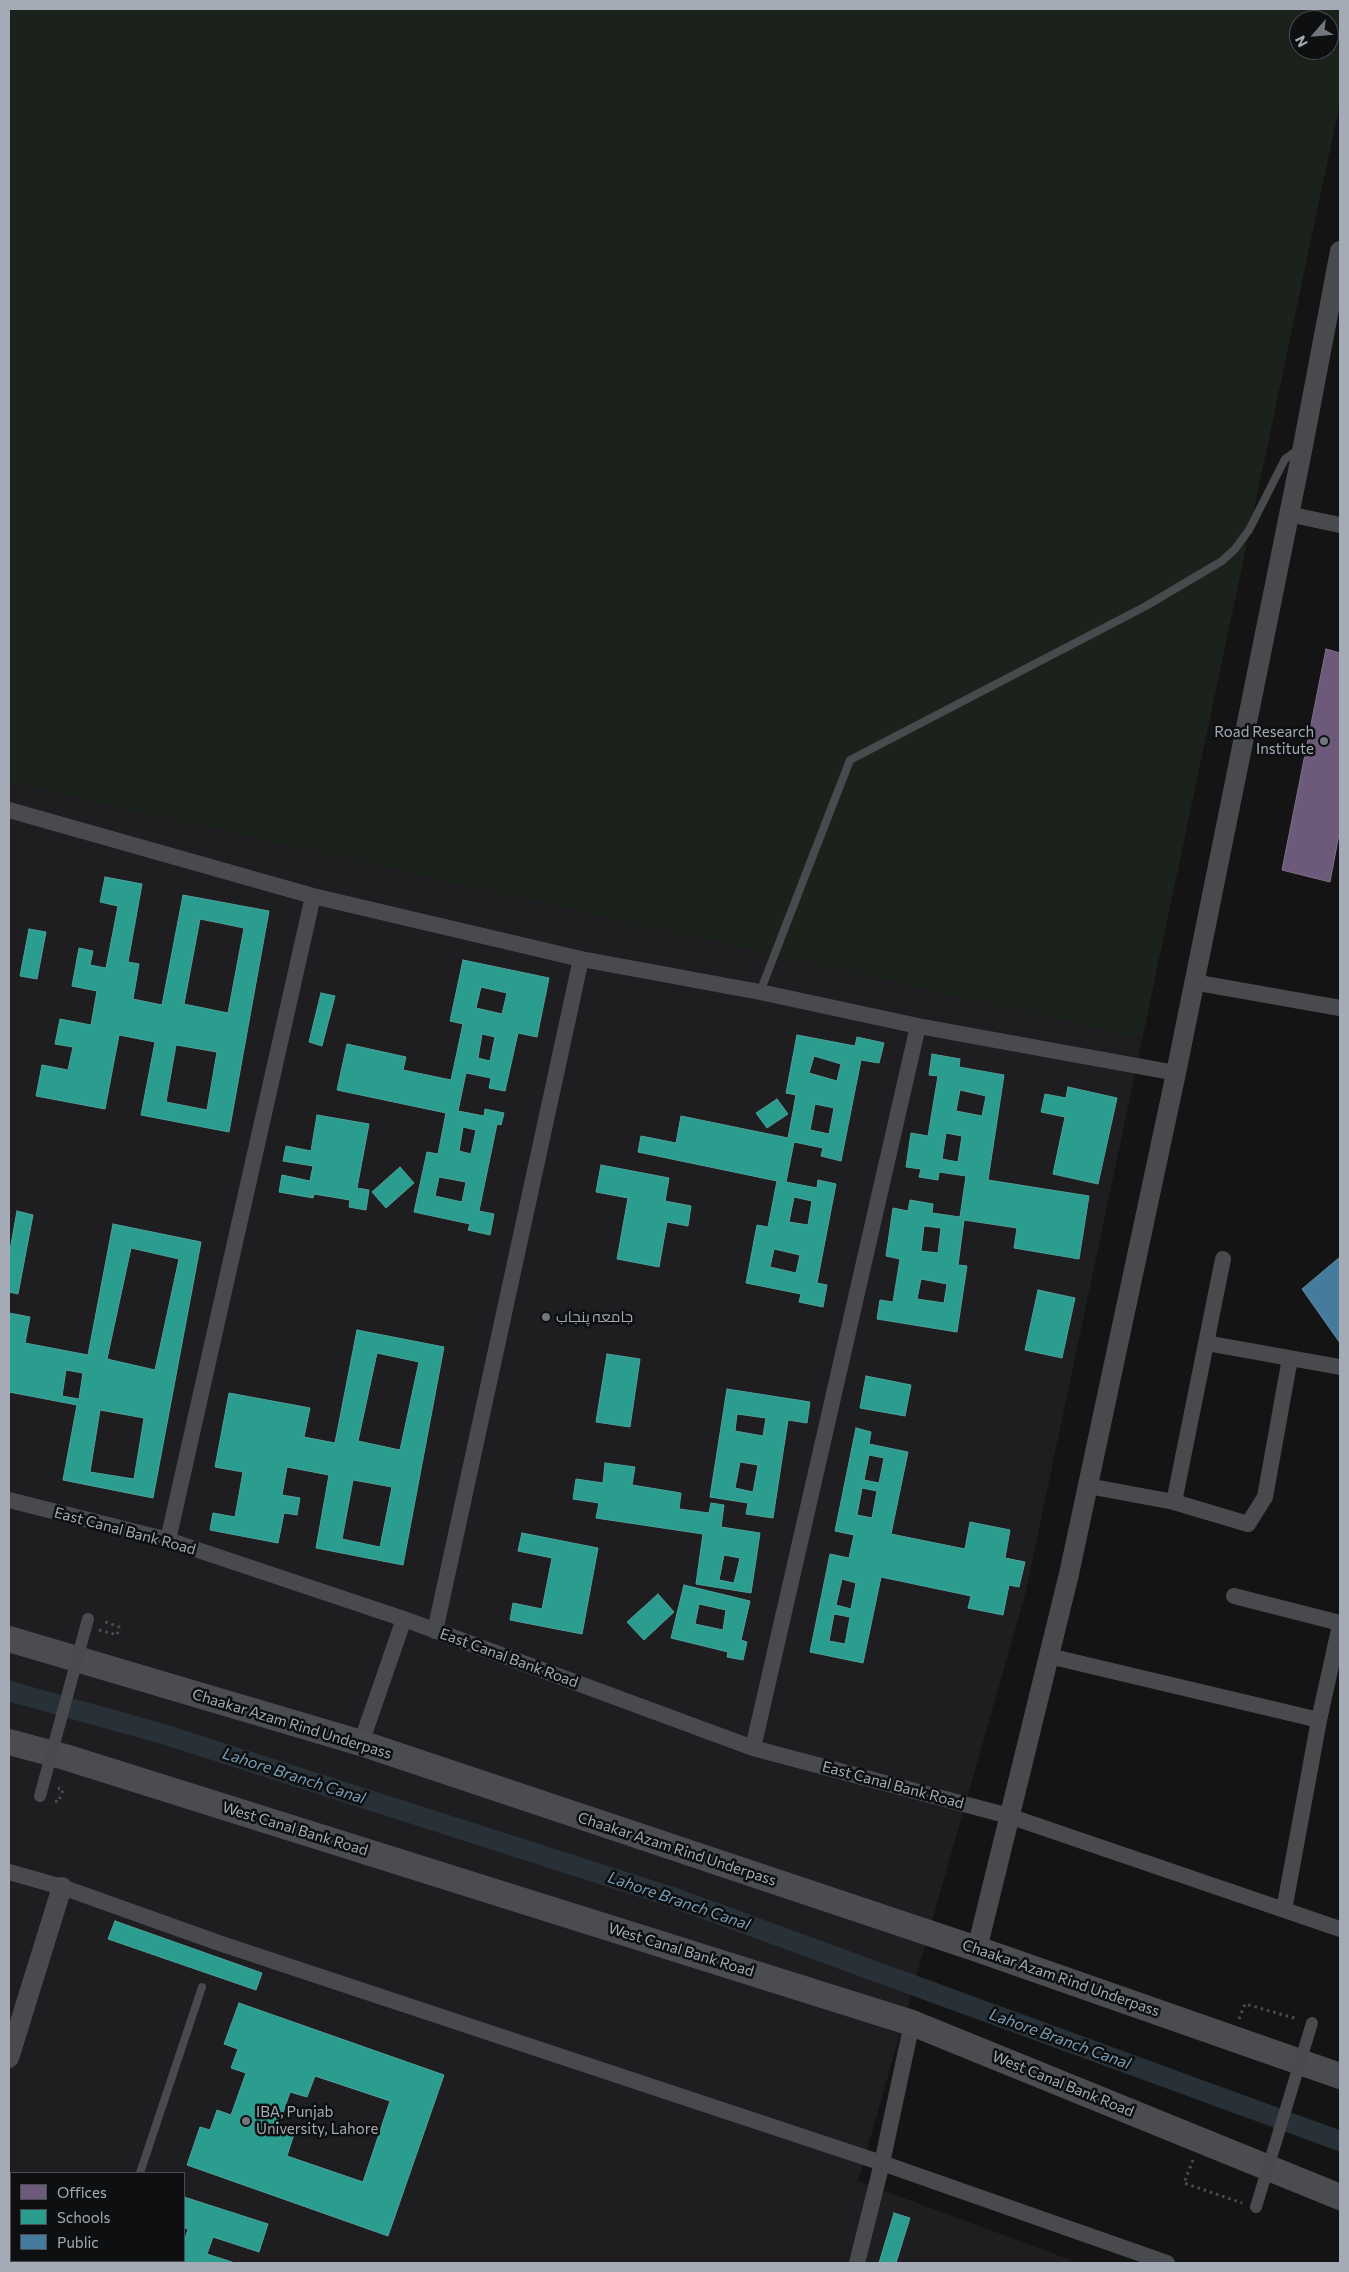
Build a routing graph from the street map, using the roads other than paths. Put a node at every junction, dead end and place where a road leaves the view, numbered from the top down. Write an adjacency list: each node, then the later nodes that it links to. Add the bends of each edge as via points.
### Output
1 (1340, 251): 2 (street)
2 (1303, 446): 3 (street); 9 (lane, via 1285,459 1249,530 1222,562 1146,606 850,760)
3 (1288, 514): 4 (street); 8 (street)
4 (1340, 525)
5 (9, 810): 6 (street)
6 (313, 896): 7 (street); 20 (street)
7 (582, 960): 9 (street); 25 (street)
8 (1193, 982): 10 (street); 12 (street)
9 (760, 992): 11 (street)
10 (1340, 1008)
11 (918, 1026): 12 (street); 32 (street)
12 (1176, 1073): 17 (street)
13 (1223, 1259): 14 (street)
14 (1206, 1343): 15 (street); 19 (street)
15 (1290, 1358): 16 (street); 19 (street, via 1265,1496 1248,1524)
16 (1340, 1367)
17 (1088, 1486): 19 (street); 27 (street)
18 (9, 1500): 20 (street, East Canal Bank Road)
19 (1174, 1502)
20 (168, 1540): 22 (street, East Canal Bank Road)
21 (1234, 1596): 24 (street)
22 (404, 1619): 25 (street, East Canal Bank Road); 31 (street)
23 (94, 1620): 33 (street, bridge)
24 (1340, 1624): 28 (street)
25 (435, 1631): 32 (street, East Canal Bank Road)
26 (9, 1639): 31 (highway, Chaakar Azam Rind Underpass)
27 (1049, 1656): 29 (street); 34 (street)
28 (1332, 1696): 29 (street)
29 (1319, 1720): 37 (street)
30 (9, 1742): 41 (highway, West Canal Bank Road)
31 (361, 1743): 39 (highway, Chaakar Azam Rind Underpass)
32 (753, 1748): 34 (street, East Canal Bank Road)
33 (40, 1796)
34 (1010, 1816): 37 (street, East Canal Bank Road); 39 (street)
35 (9, 1872): 36 (street)
36 (62, 1887): 43 (street); 46 (street, via 219,1943)
37 (1284, 1910): 38 (street, East Canal Bank Road)
38 (1340, 1929)
39 (977, 1949): 45 (highway, Chaakar Azam Rind Underpass)
40 (202, 1987): 47 (lane)
41 (912, 2023): 46 (street); 48 (highway, West Canal Bank Road)
42 (1312, 2023): 49 (street, bridge)
43 (12, 2033): 44 (street)
44 (9, 2058)
45 (1340, 2076)
46 (882, 2163): 50 (street); 51 (street)
47 (140, 2172)
48 (1340, 2198)
49 (1256, 2208)
50 (857, 2263)
51 (1167, 2263)

